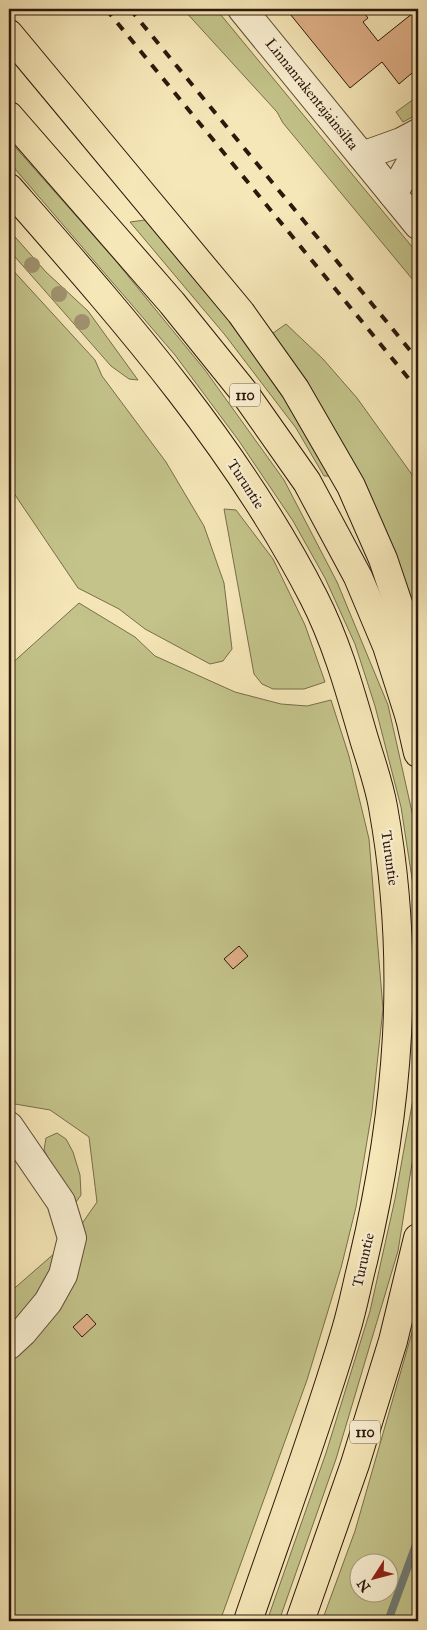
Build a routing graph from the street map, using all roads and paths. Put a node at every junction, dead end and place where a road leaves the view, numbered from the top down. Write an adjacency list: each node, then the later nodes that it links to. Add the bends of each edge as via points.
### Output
1 (242, 9): 6 (street, Linnanrakentajainsilta)
2 (9, 34): 10 (main road, via 241,313 295,389 351,486 383,559 407,630)
3 (9, 116): 10 (main road, 110, via 172,303 243,391 307,482 358,577 387,646)
4 (418, 133): 6 (street)
5 (418, 150): 8 (street)
6 (362, 156): 8 (street, Linnanrakentajainsilta)
7 (9, 188): 15 (main road, Turuntie, via 121,317 178,389 222,447 271,522 314,599 341,659 383,804 395,894 400,994 393,1092 380,1183 347,1328)
8 (393, 194): 9 (street, Linnanrakentajainsilta)
9 (418, 225)
10 (410, 718): 11 (main road, 110)
11 (418, 753)
12 (9, 1126): 14 (street, via 61,1202 72,1238 62,1275 48,1302)
13 (418, 1238): 16 (main road, 110, via 393,1341 356,1464)
14 (9, 1344)
15 (248, 1621)
16 (300, 1621)

